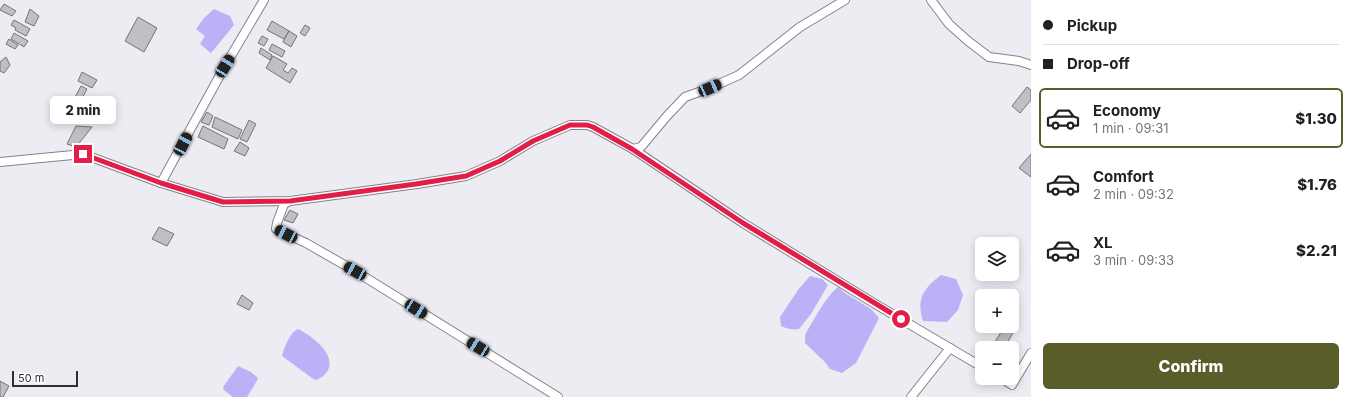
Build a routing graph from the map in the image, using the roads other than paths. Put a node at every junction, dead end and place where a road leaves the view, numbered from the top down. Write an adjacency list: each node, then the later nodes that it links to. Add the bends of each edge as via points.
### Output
1 (264, 0): 7 (street)
2 (845, 0): 5 (street, via 800,27 740,75 685,97 641,147)
3 (931, 0): 4 (street, via 949,24 989,57)
4 (1031, 65)
5 (632, 149): 8 (street, via 593,127 570,125 466,176); 9 (street, via 743,223)
6 (0, 162): 7 (street, via 83,154)
7 (161, 183): 8 (street, via 223,202)
8 (290, 201): 13 (street, via 284,204 276,229 355,271)
9 (950, 348): 11 (street); 14 (street)
10 (1031, 353): 12 (street)
11 (975, 363)
12 (1019, 373)
13 (558, 397)
14 (911, 397)

